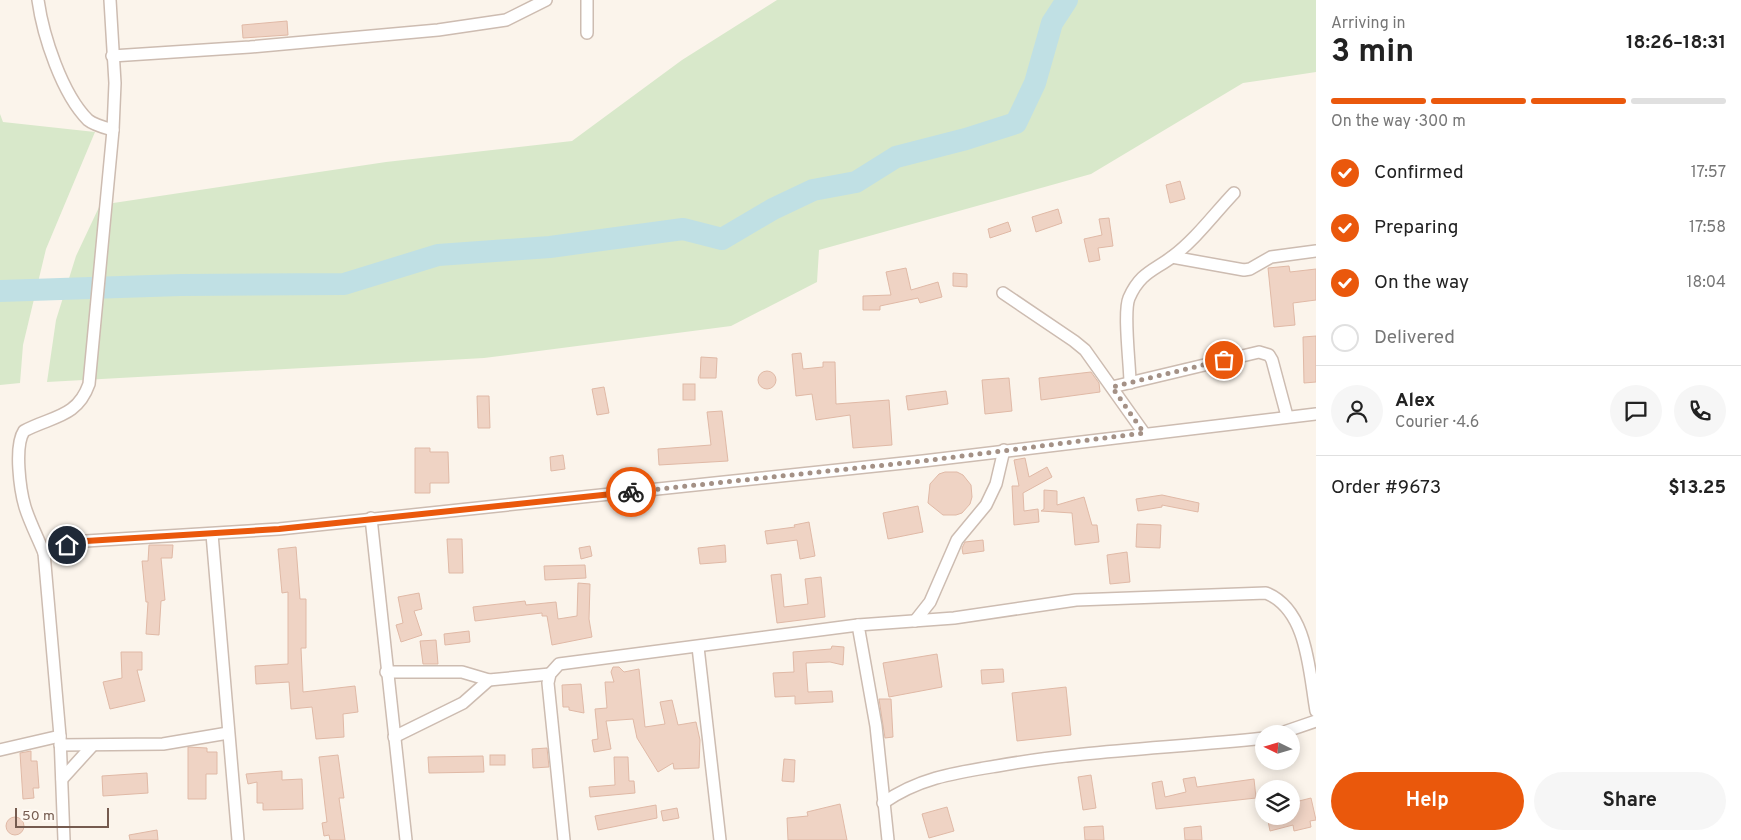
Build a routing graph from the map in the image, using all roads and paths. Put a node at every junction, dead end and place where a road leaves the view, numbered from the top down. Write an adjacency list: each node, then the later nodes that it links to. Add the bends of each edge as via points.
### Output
1 (38, 0): 7 (street, via 40,18 67,95 90,122)
2 (110, 0): 6 (street)
3 (546, 0): 6 (street, via 506,20 438,30)
4 (587, 0): 5 (street)
5 (587, 33)
6 (112, 56): 7 (street, via 115,83)
7 (113, 130): 20 (street, via 89,384 84,397 71,412 36,425 20,437 18,451 25,505)
8 (1234, 193): 10 (street)
9 (1316, 251): 10 (street, via 1272,257 1244,270)
10 (1172, 257): 12 (street, via 1150,269 1129,298)
11 (1003, 293): 13 (street, via 1074,341 1096,363)
12 (1130, 383): 13 (street); 15 (street, via 1259,352 1269,355 1272,360)
13 (1112, 387): 16 (street)
14 (1316, 414): 15 (street)
15 (1286, 416): 16 (street)
16 (1144, 433): 17 (street)
17 (1004, 450): 18 (street); 21 (street, via 996,484 986,505 957,540 930,602)
18 (371, 518): 19 (street); 24 (street)
19 (212, 534): 20 (street, via 86,541); 30 (street)
20 (44, 553): 33 (street)
21 (915, 621): 22 (street); 27 (street, via 1076,600 1266,593 1276,597 1291,612 1304,644)
22 (858, 625): 23 (street); 37 (street, via 876,726)
23 (698, 646): 25 (street, via 566,662 559,664); 42 (street)
24 (386, 672): 26 (street, via 462,672); 31 (street)
25 (550, 674): 26 (street); 41 (street, via 548,684)
26 (489, 680): 31 (street, via 462,703)
27 (1316, 711)
28 (1316, 721): 29 (street)
29 (1300, 726)
30 (228, 733): 34 (street, via 163,744); 39 (street)
31 (394, 737): 40 (street)
32 (1255, 739): 37 (street, via 1054,756 944,775 904,789)
33 (60, 740): 34 (street); 35 (street); 36 (street)
34 (92, 746): 36 (street)
35 (0, 750)
36 (62, 779): 38 (street)
37 (883, 803): 43 (street)
38 (64, 840)
39 (238, 840)
40 (406, 840)
41 (564, 840)
42 (720, 840)
43 (888, 840)

